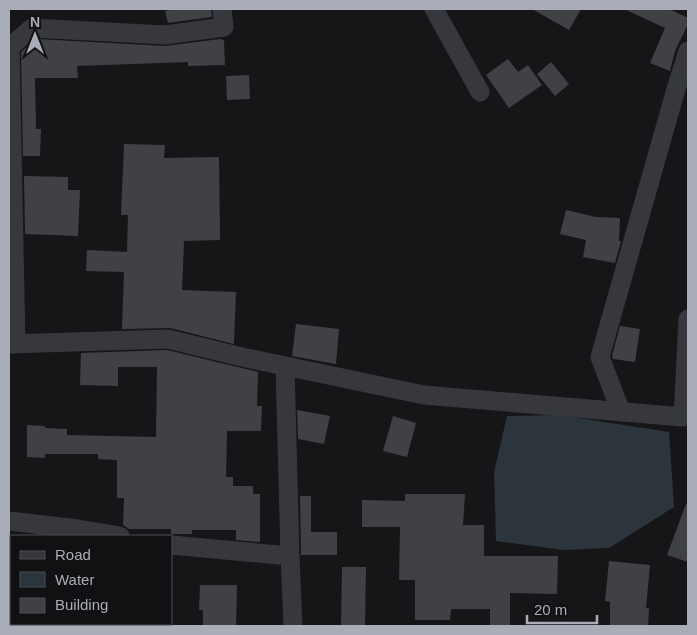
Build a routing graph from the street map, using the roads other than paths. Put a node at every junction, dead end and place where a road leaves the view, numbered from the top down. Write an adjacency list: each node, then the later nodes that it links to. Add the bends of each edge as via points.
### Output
1 (230, 9): 3 (street)
2 (434, 9): 5 (street)
3 (223, 18): 7 (street, via 165,35 32,28 10,47)
4 (688, 51): 9 (street, via 600,357)
5 (480, 92)
6 (688, 319): 9 (street, via 683,417)
7 (12, 344): 8 (street, via 168,339)
8 (285, 366): 9 (street, via 424,395); 13 (street)
9 (621, 412)
10 (9, 522): 11 (street)
11 (114, 535)
12 (172, 546): 13 (street)
13 (290, 556): 14 (street)
14 (293, 626)

